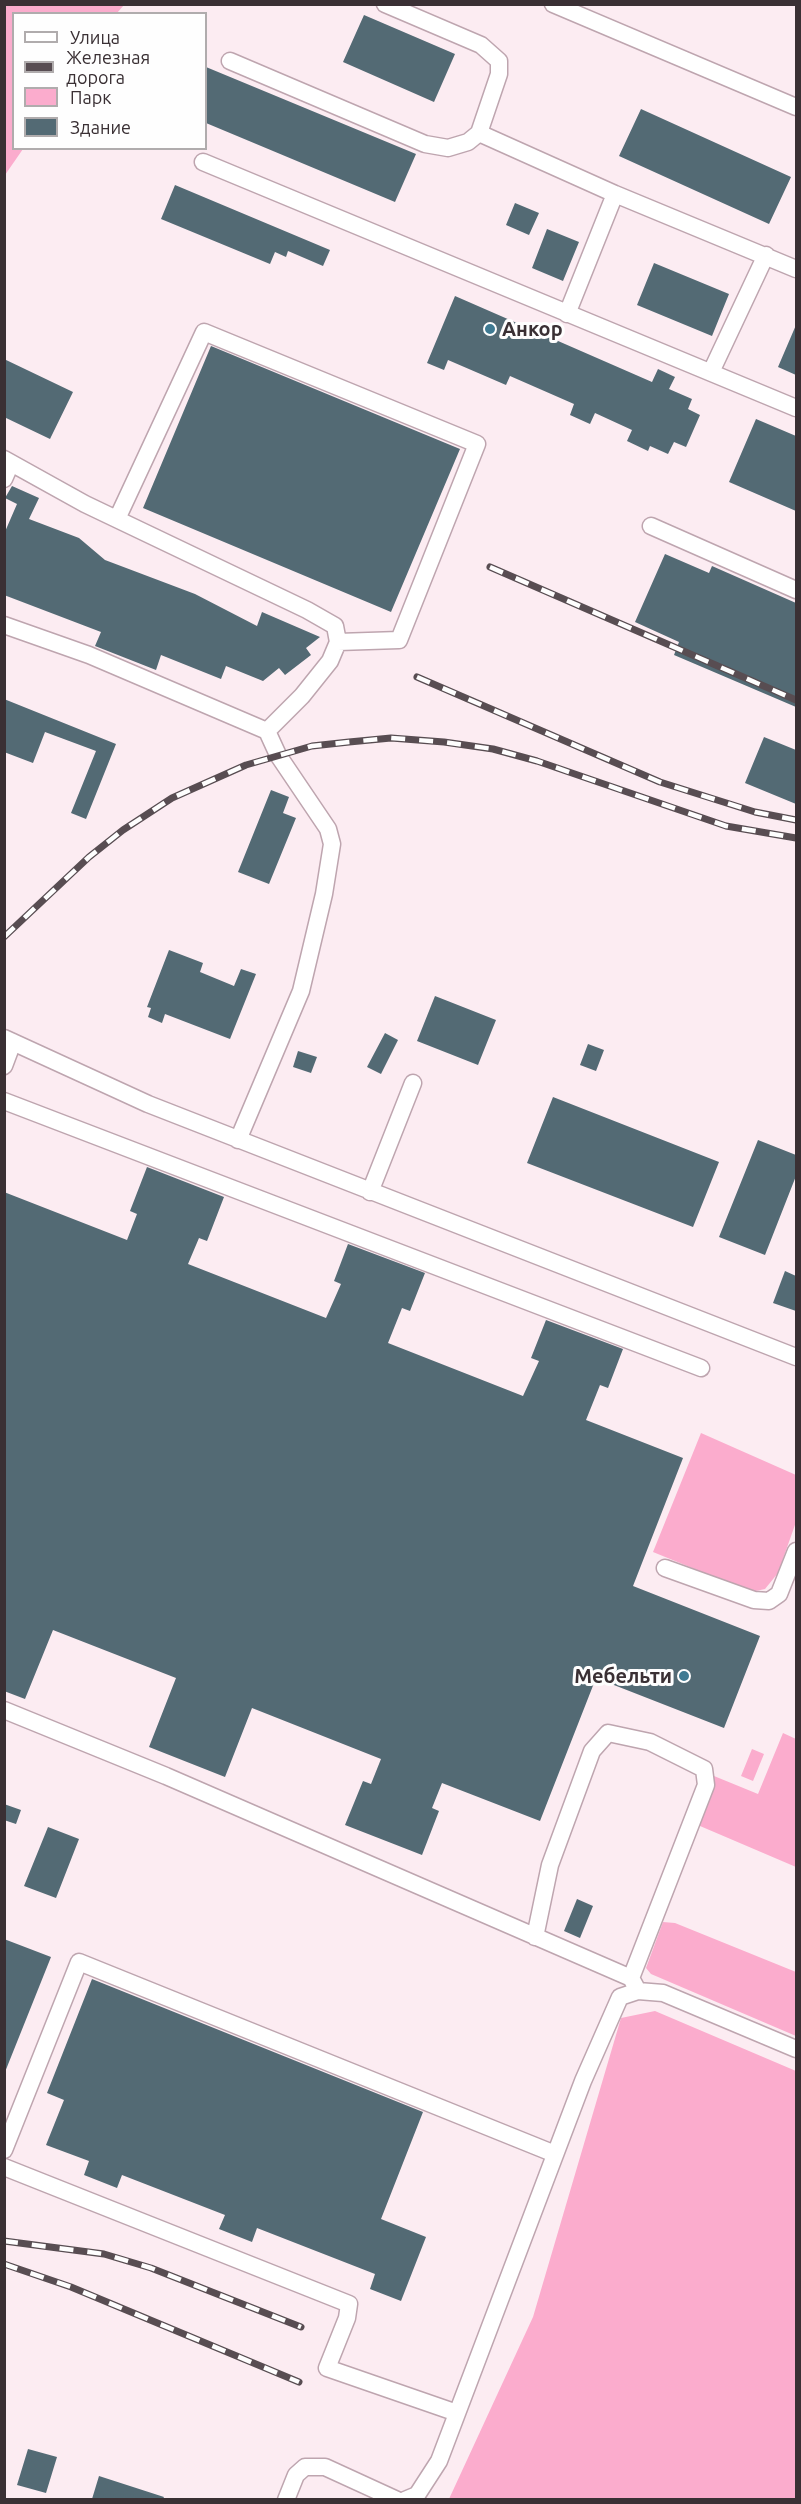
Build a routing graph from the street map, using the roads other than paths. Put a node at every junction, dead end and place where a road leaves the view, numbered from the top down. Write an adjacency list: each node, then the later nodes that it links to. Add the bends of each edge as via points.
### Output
1 (385, 4): 5 (street, via 481,45 499,61 499,74)
2 (553, 4): 4 (street)
3 (230, 61): 5 (street, via 425,144 448,148 468,142)
4 (796, 107)
5 (479, 133): 7 (street)
6 (203, 162): 10 (street)
7 (615, 194): 8 (street); 10 (street)
8 (765, 255): 9 (street); 11 (street)
9 (796, 268)
10 (567, 314): 11 (street)
11 (711, 372): 12 (street)
12 (796, 408)
13 (8, 461): 14 (street); 15 (street)
14 (4, 479)
15 (117, 519): 19 (street, via 307,610 335,626); 19 (street, via 204,332 477,444 399,640)
16 (651, 526): 17 (street)
17 (796, 590)
18 (4, 625): 20 (street)
19 (338, 642): 20 (street, via 330,661)
20 (267, 731): 25 (street, via 278,755 328,829 332,844 303,982)
21 (9, 1040): 22 (street); 25 (street, via 148,1104)
22 (4, 1066)
23 (412, 1083): 26 (street)
24 (4, 1101): 28 (street)
25 (238, 1140): 26 (street)
26 (370, 1192): 27 (street)
27 (796, 1357)
28 (701, 1368)
29 (796, 1551): 30 (street, via 779,1594 769,1602)
30 (665, 1568)
31 (4, 1710): 32 (street)
32 (535, 1937): 33 (street); 33 (street, via 550,1865 592,1751 608,1732 650,1742 704,1769 706,1785)
33 (635, 1984): 34 (street); 36 (street, via 620,1997)
34 (796, 2049)
35 (4, 2150): 36 (street, via 79,1962)
36 (555, 2154): 38 (street)
37 (4, 2167): 38 (street, via 349,2304 327,2368)
38 (457, 2413): 41 (street, via 431,2475 417,2495)
39 (286, 2499): 40 (street, via 296,2475 305,2467 325,2467)
40 (397, 2499)
41 (405, 2499)

